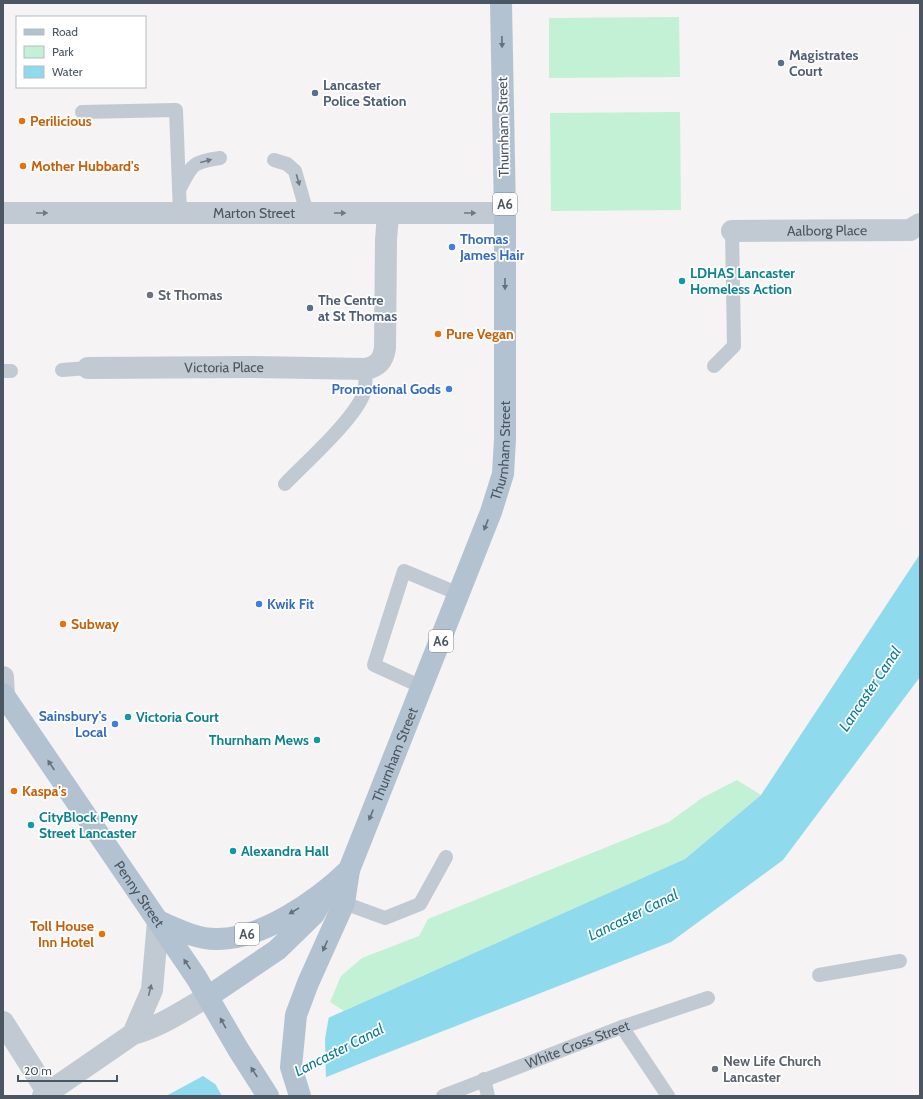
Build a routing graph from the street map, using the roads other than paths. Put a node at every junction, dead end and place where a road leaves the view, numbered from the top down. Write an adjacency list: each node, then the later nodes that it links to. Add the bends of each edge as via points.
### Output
1 (501, 3): 9 (main road, Thurnham Street / A6, one-way to 9)
2 (82, 112): 5 (lane, via 176,110)
3 (220, 158): 5 (lane, one-way to 3, via 192,166 205,160)
4 (274, 160): 8 (lane, one-way to 8, via 287,164 295,171)
5 (178, 190): 7 (lane)
6 (3, 213): 7 (street, Marton Street, one-way to 7)
7 (180, 213): 8 (street, Marton Street)
8 (307, 213): 10 (street, Marton Street, one-way to 10)
9 (505, 213): 10 (street, Marton Street, one-way to 9); 18 (main road, Thurnham Street / A6, one-way to 18, via 506,439 503,474)
10 (388, 214): 13 (street, via 386,348)
11 (920, 224): 12 (street, Aalborg Place, via 910,230)
12 (732, 231): 14 (lane, via 734,346)
13 (374, 364): 15 (street, Victoria Place); 17 (lane, via 358,405 346,421)
14 (714, 366)
15 (88, 368): 16 (lane, Victoria Place)
16 (62, 370)
17 (285, 484)
18 (459, 594): 19 (main road, Thurnham Street / A6); 19 (lane, via 404,571 374,665)
19 (422, 687): 22 (main road, Thurnham Street / A6, one-way to 22)
20 (3, 689): 23 (main road, Penny Street, one-way to 20)
21 (446, 857): 22 (lane, via 420,904 385,918)
22 (336, 897): 23 (main road, Thurnham Street / A6, one-way to 23, via 252,933 232,938 192,936); 26 (main road, Thurnham Street / A6, via 314,914 277,950); 34 (main road, Thurnham Street / A6, one-way to 34, via 296,1020 291,1067)
23 (158, 922): 26 (main road, Penny Street, one-way to 23); 30 (street, one-way to 23, via 152,990)
24 (900, 962): 25 (lane)
25 (819, 975)
26 (209, 996): 30 (street, via 160,1025); 33 (main road, Penny Street, one-way to 26)
27 (708, 998): 29 (lane, White Cross Street)
28 (3, 1022): 32 (street)
29 (622, 1027): 31 (lane, White Cross Street); 37 (lane)
30 (133, 1034): 32 (street)
31 (484, 1079): 35 (lane, White Cross Street); 36 (lane)
32 (46, 1094)
33 (268, 1096)
34 (300, 1096)
35 (443, 1096)
36 (488, 1096)
37 (668, 1096)

